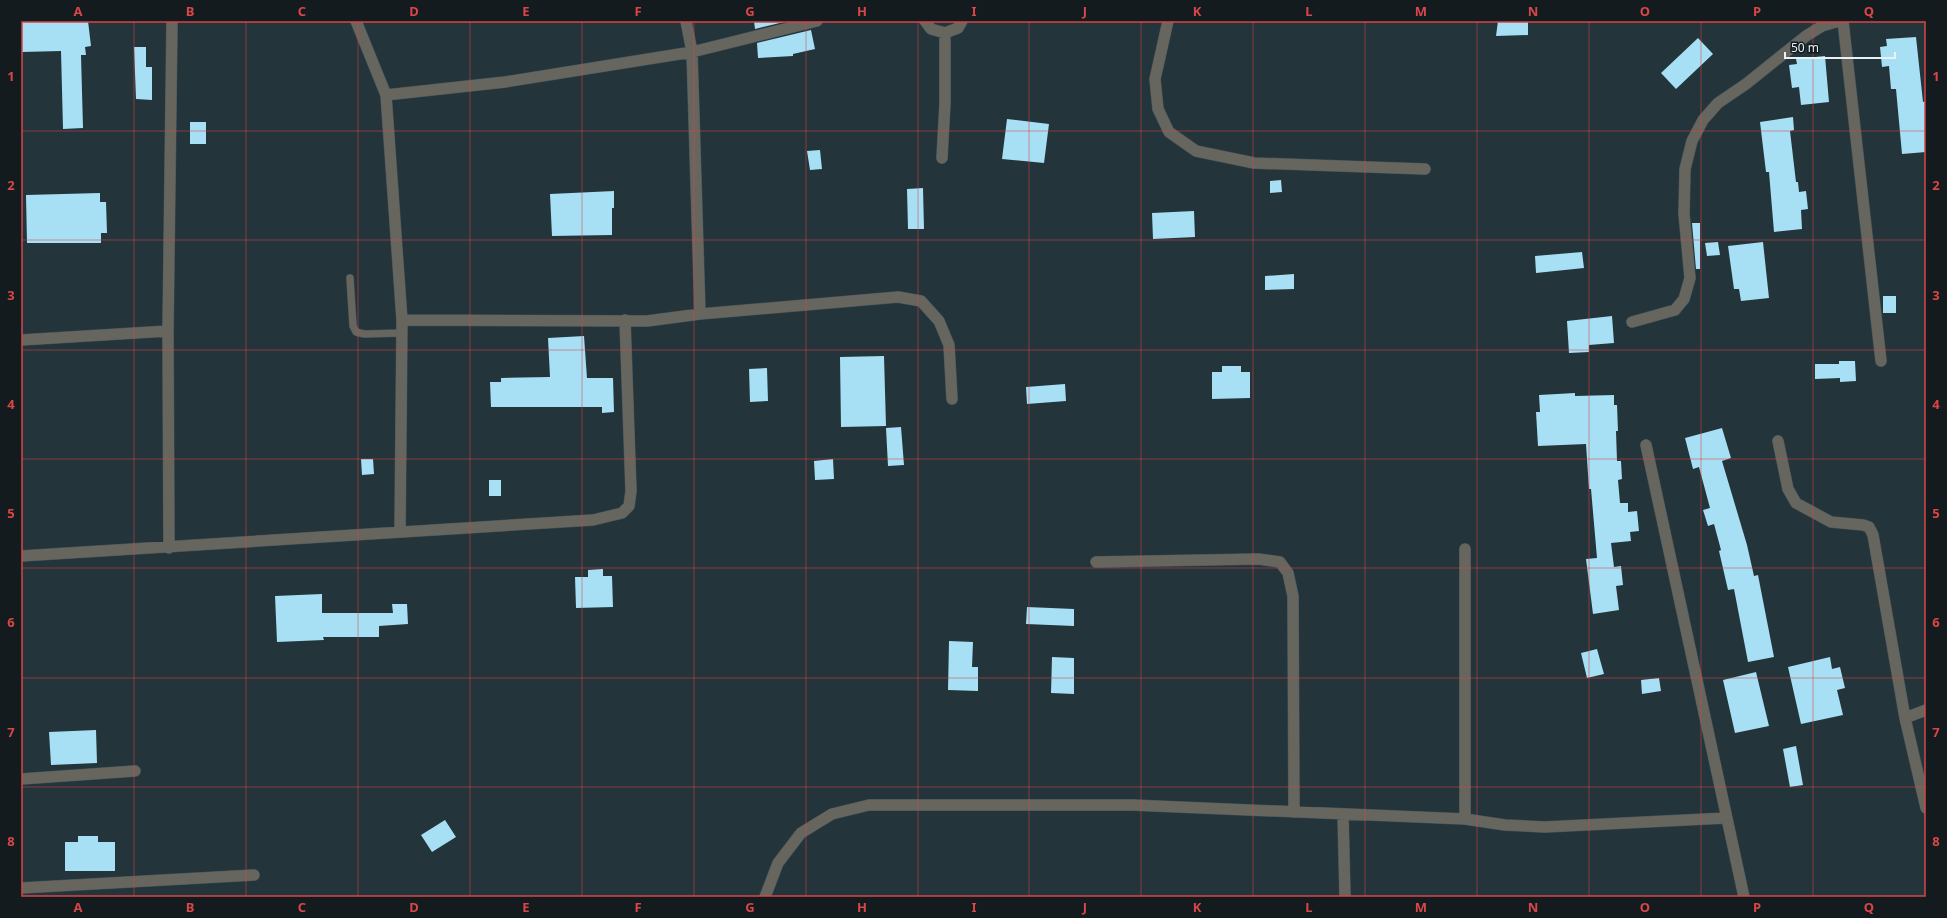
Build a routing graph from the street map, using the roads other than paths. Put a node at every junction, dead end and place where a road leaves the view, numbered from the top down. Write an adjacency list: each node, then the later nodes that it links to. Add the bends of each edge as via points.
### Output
1 (172, 21): 20 (street)
2 (356, 21): 12 (street)
3 (686, 21): 11 (street)
4 (817, 21): 11 (street)
5 (925, 21): 10 (street, via 931,29)
6 (962, 21): 10 (street, via 958,28)
7 (1168, 21): 14 (street, via 1155,79 1158,109 1169,132 1196,151 1254,163)
8 (1839, 21): 19 (street, via 1822,26 1806,36 1718,103 1703,120 1692,141 1686,169 1684,214 1690,278 1684,298 1675,310)
9 (1843, 21): 23 (street)
10 (946, 34): 13 (street)
11 (692, 52): 12 (street, via 505,82); 16 (street)
12 (386, 95): 17 (street)
13 (942, 158)
14 (1425, 169)
15 (350, 278): 21 (lane, via 353,326 356,332)
16 (700, 314): 18 (street, via 647,321); 24 (street, via 898,297 921,301 939,321 949,345)
17 (402, 320): 18 (street); 21 (street)
18 (625, 320): 27 (street, via 631,491 628,506 622,513 594,520)
19 (1632, 322)
20 (168, 331): 22 (street); 28 (street)
21 (402, 333): 27 (street)
22 (21, 340)
23 (1881, 361)
24 (952, 399)
25 (1778, 441): 33 (street, via 1788,489 1796,503 1831,522 1869,527 1873,535)
26 (1646, 445): 39 (street)
27 (400, 532): 28 (street)
28 (169, 548): 30 (street)
29 (1465, 549): 40 (street)
30 (21, 556)
31 (1096, 562): 37 (street, via 1258,559 1280,562 1288,573 1293,596)
32 (1926, 710): 33 (street)
33 (1905, 718): 36 (street)
34 (135, 771): 35 (street)
35 (21, 779)
36 (1926, 808)
37 (1294, 812): 38 (street); 43 (street, via 1132,805 869,805 832,814 801,833 778,863)
38 (1343, 814): 40 (street); 44 (street)
39 (1726, 818): 40 (street, via 1545,827); 45 (street)
40 (1465, 819)
41 (254, 875): 42 (street)
42 (21, 888)
43 (765, 897)
44 (1345, 897)
45 (1744, 897)

